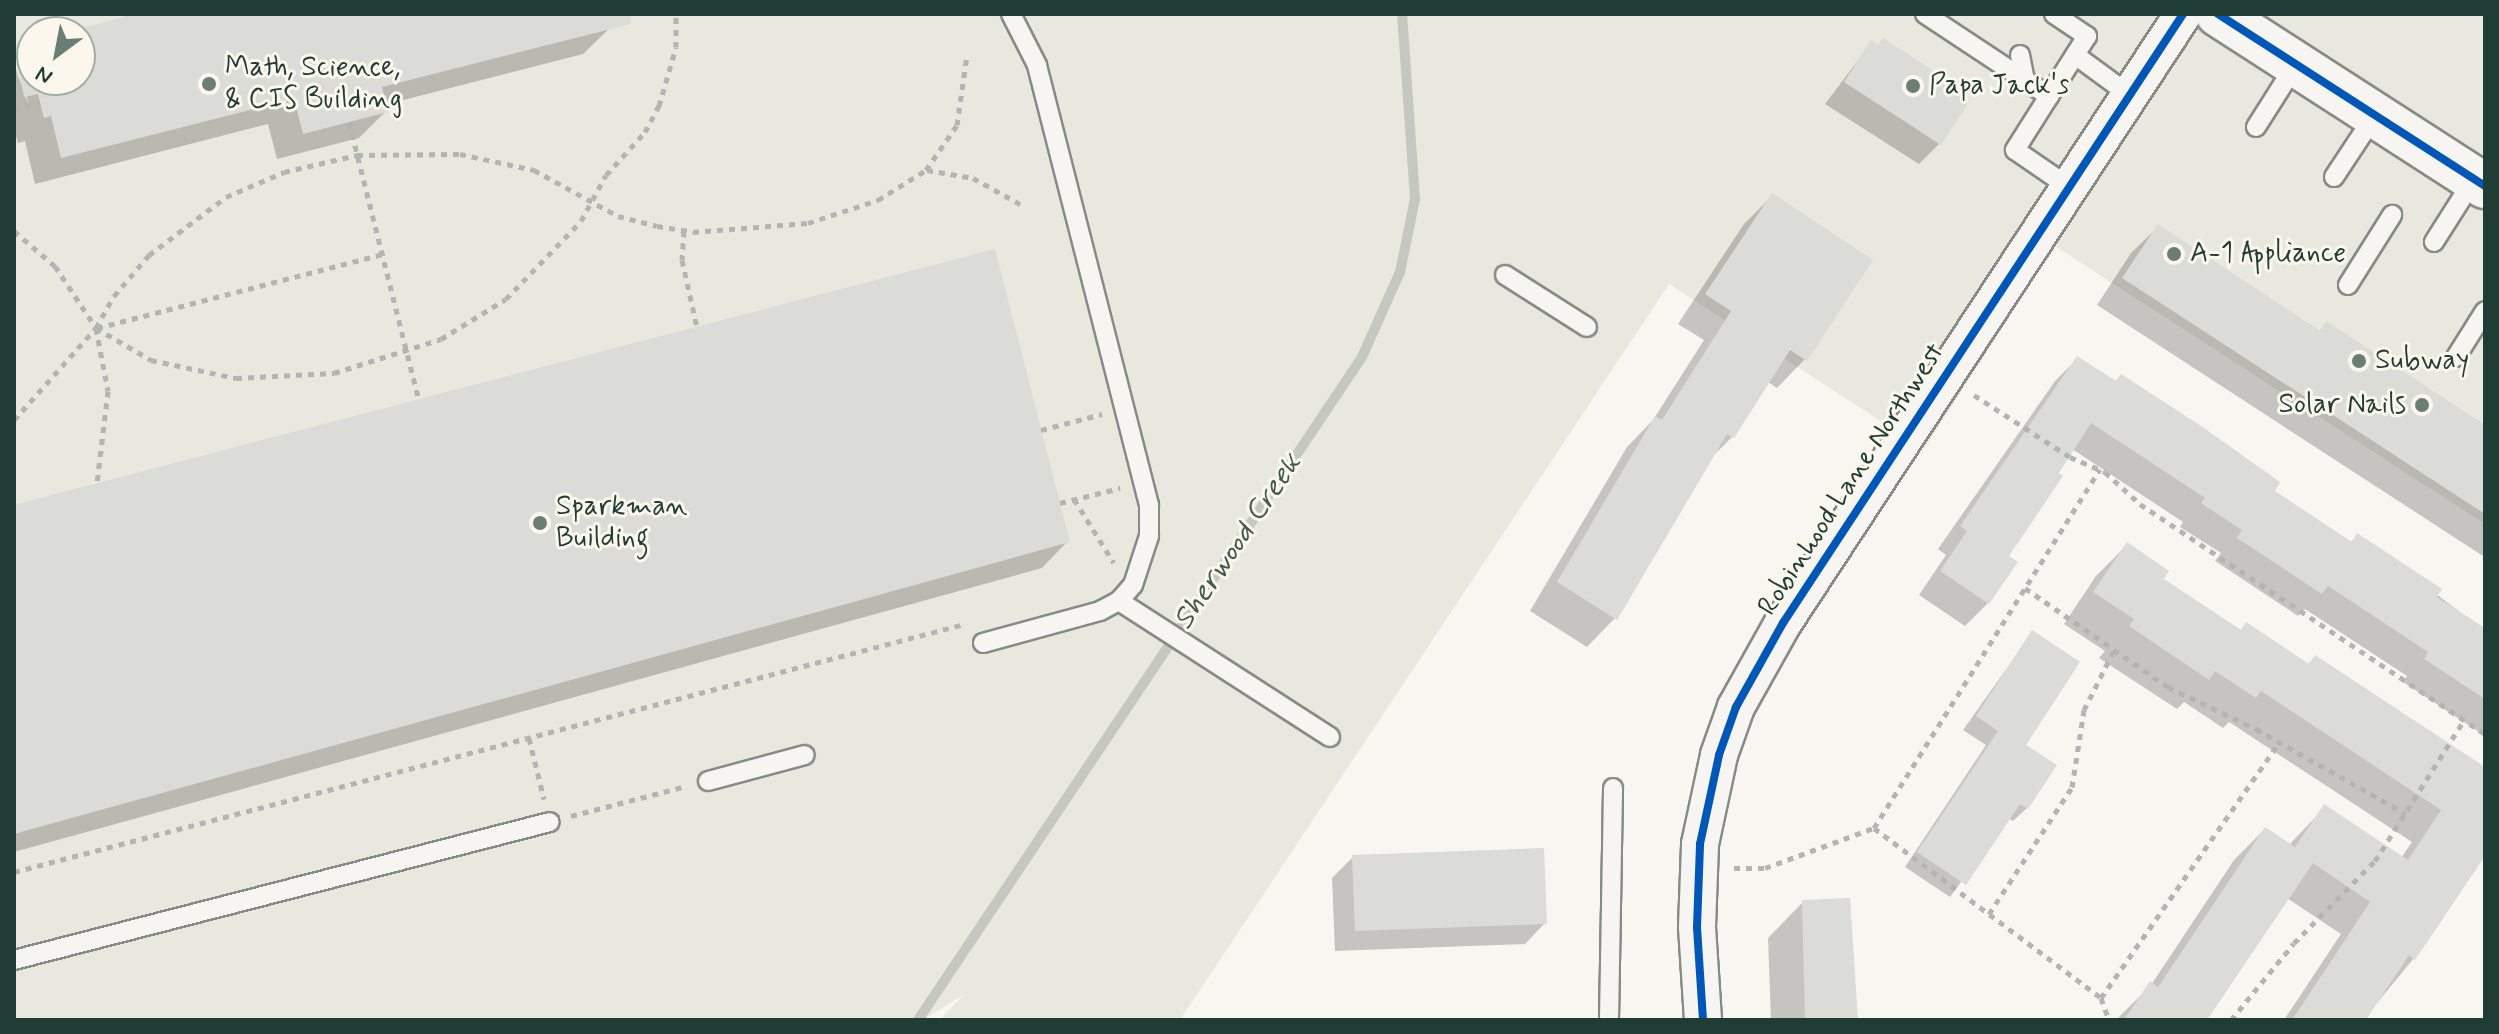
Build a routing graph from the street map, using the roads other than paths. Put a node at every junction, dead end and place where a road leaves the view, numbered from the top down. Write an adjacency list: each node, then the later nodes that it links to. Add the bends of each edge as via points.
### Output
1 (1011, 14): 24 (lane, via 1037,65 1149,505 1142,561)
2 (1925, 14): 9 (lane)
3 (2054, 14): 7 (lane, via 2087,36)
4 (2183, 14): 11 (street, Robinhood Lane Northwest)
5 (2218, 14): 8 (main road)
6 (2020, 55): 9 (lane)
7 (2075, 55): 10 (lane); 11 (lane)
8 (2296, 64): 12 (main road); 13 (lane)
9 (2025, 81): 10 (lane)
10 (2049, 96): 16 (lane, via 2015,150)
11 (2131, 96): 16 (street, Robinhood Lane Northwest)
12 (2375, 115): 14 (lane); 15 (main road)
13 (2256, 127)
14 (2334, 177)
15 (2479, 182): 18 (lane)
16 (2072, 189): 33 (street, Robinhood Lane Northwest, via 1748,684 1719,755 1697,868)
17 (2392, 215): 20 (lane)
18 (2434, 242)
19 (1505, 275): 22 (lane)
20 (2348, 285)
21 (2485, 311): 23 (lane)
22 (1587, 327)
23 (2456, 357)
24 (1119, 601): 25 (lane); 26 (lane)
25 (983, 643)
26 (1330, 737)
27 (805, 755): 28 (lane)
28 (708, 781)
29 (1613, 788): 32 (lane)
30 (550, 822): 31 (lane)
31 (14, 960)
32 (1609, 1020)
33 (1703, 1020)

